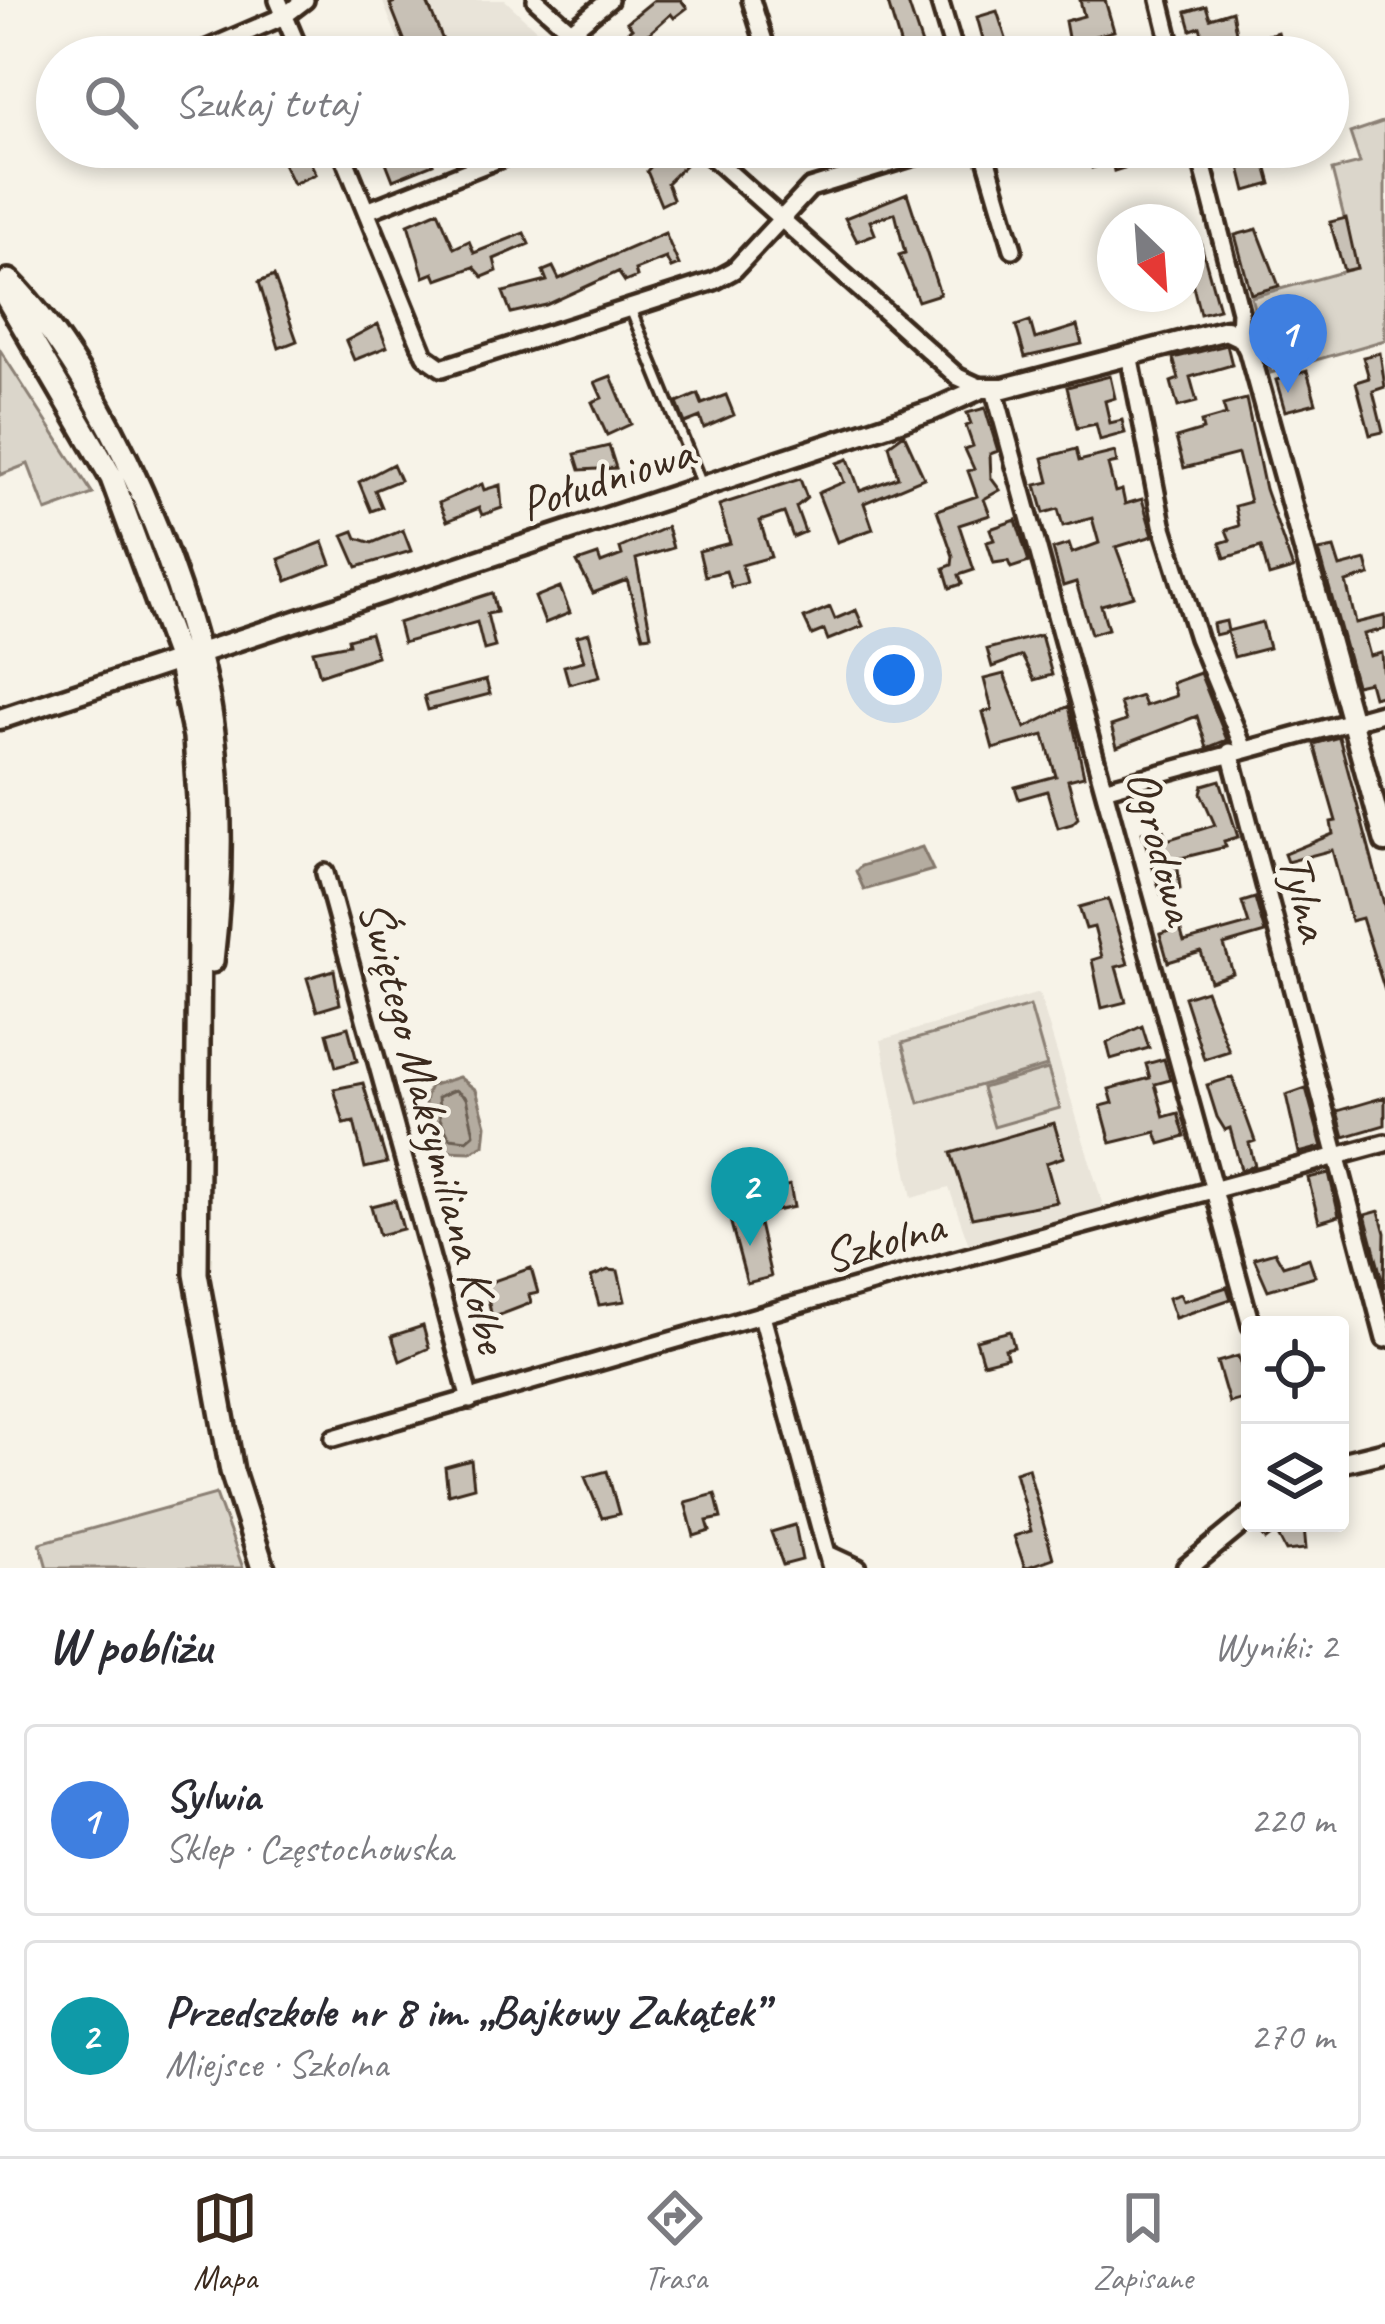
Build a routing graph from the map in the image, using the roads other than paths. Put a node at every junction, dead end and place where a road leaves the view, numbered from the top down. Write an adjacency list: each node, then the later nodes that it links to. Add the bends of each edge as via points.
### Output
1 (305, 0): 7 (street)
2 (536, 0): 8 (street)
3 (609, 0): 8 (street)
4 (751, 0): 12 (street)
5 (939, 0): 13 (street)
6 (1160, 0): 14 (street)
7 (281, 8): 9 (street); 10 (street)
8 (571, 31): 11 (street)
9 (228, 36)
10 (293, 36)
11 (577, 36)
12 (762, 36)
13 (950, 36)
14 (1169, 36)
15 (349, 168): 21 (street)
16 (477, 168): 21 (street)
17 (724, 168): 22 (street)
18 (875, 168): 22 (street, via 810,188)
19 (988, 168): 23 (street)
20 (1203, 168): 27 (street)
21 (367, 212): 26 (street, via 424,356 436,367)
22 (780, 219): 26 (street, via 725,276); 29 (street, via 958,377)
23 (1013, 249)
24 (0, 272): 31 (main road, via 59,344 134,476)
25 (0, 286): 31 (main road, via 112,478)
26 (630, 308): 30 (lane)
27 (1239, 335): 28 (street, Południowa, via 1221,330); 34 (street)
28 (1129, 353): 29 (street, Południowa); 35 (street, Tylna, via 1162,524)
29 (988, 389): 30 (street, Południowa); 36 (street, Ogrodowa)
30 (704, 490): 31 (street, Południowa)
31 (189, 657): 33 (street, Południowa); 52 (main road, via 213,731 222,874 201,1051 196,1274 232,1471)
32 (1385, 712): 34 (street)
33 (0, 719)
34 (1352, 721): 35 (street); 37 (street)
35 (1237, 750): 36 (street); 41 (street, Tylna, via 1276,941)
36 (1107, 788): 42 (street, Ogrodowa)
37 (1382, 815): 38 (street)
38 (1385, 842)
39 (325, 873): 46 (street, Świętego Maksymiliana Kolbe)
40 (1385, 1143): 41 (street, Szkolna)
41 (1338, 1156): 42 (street, Szkolna); 45 (street, Tylna)
42 (1214, 1190): 43 (street, Szkolna); 44 (street, Ogrodowa)
43 (762, 1316): 46 (street, Szkolna); 51 (street)
44 (1248, 1316)
45 (1385, 1339)
46 (470, 1400): 47 (street, Szkolna)
47 (334, 1438)
48 (1385, 1452): 49 (street)
49 (1349, 1461)
50 (1241, 1523): 54 (street)
51 (831, 1562): 53 (street)
52 (263, 1568)
53 (858, 1568)
54 (1187, 1568)

